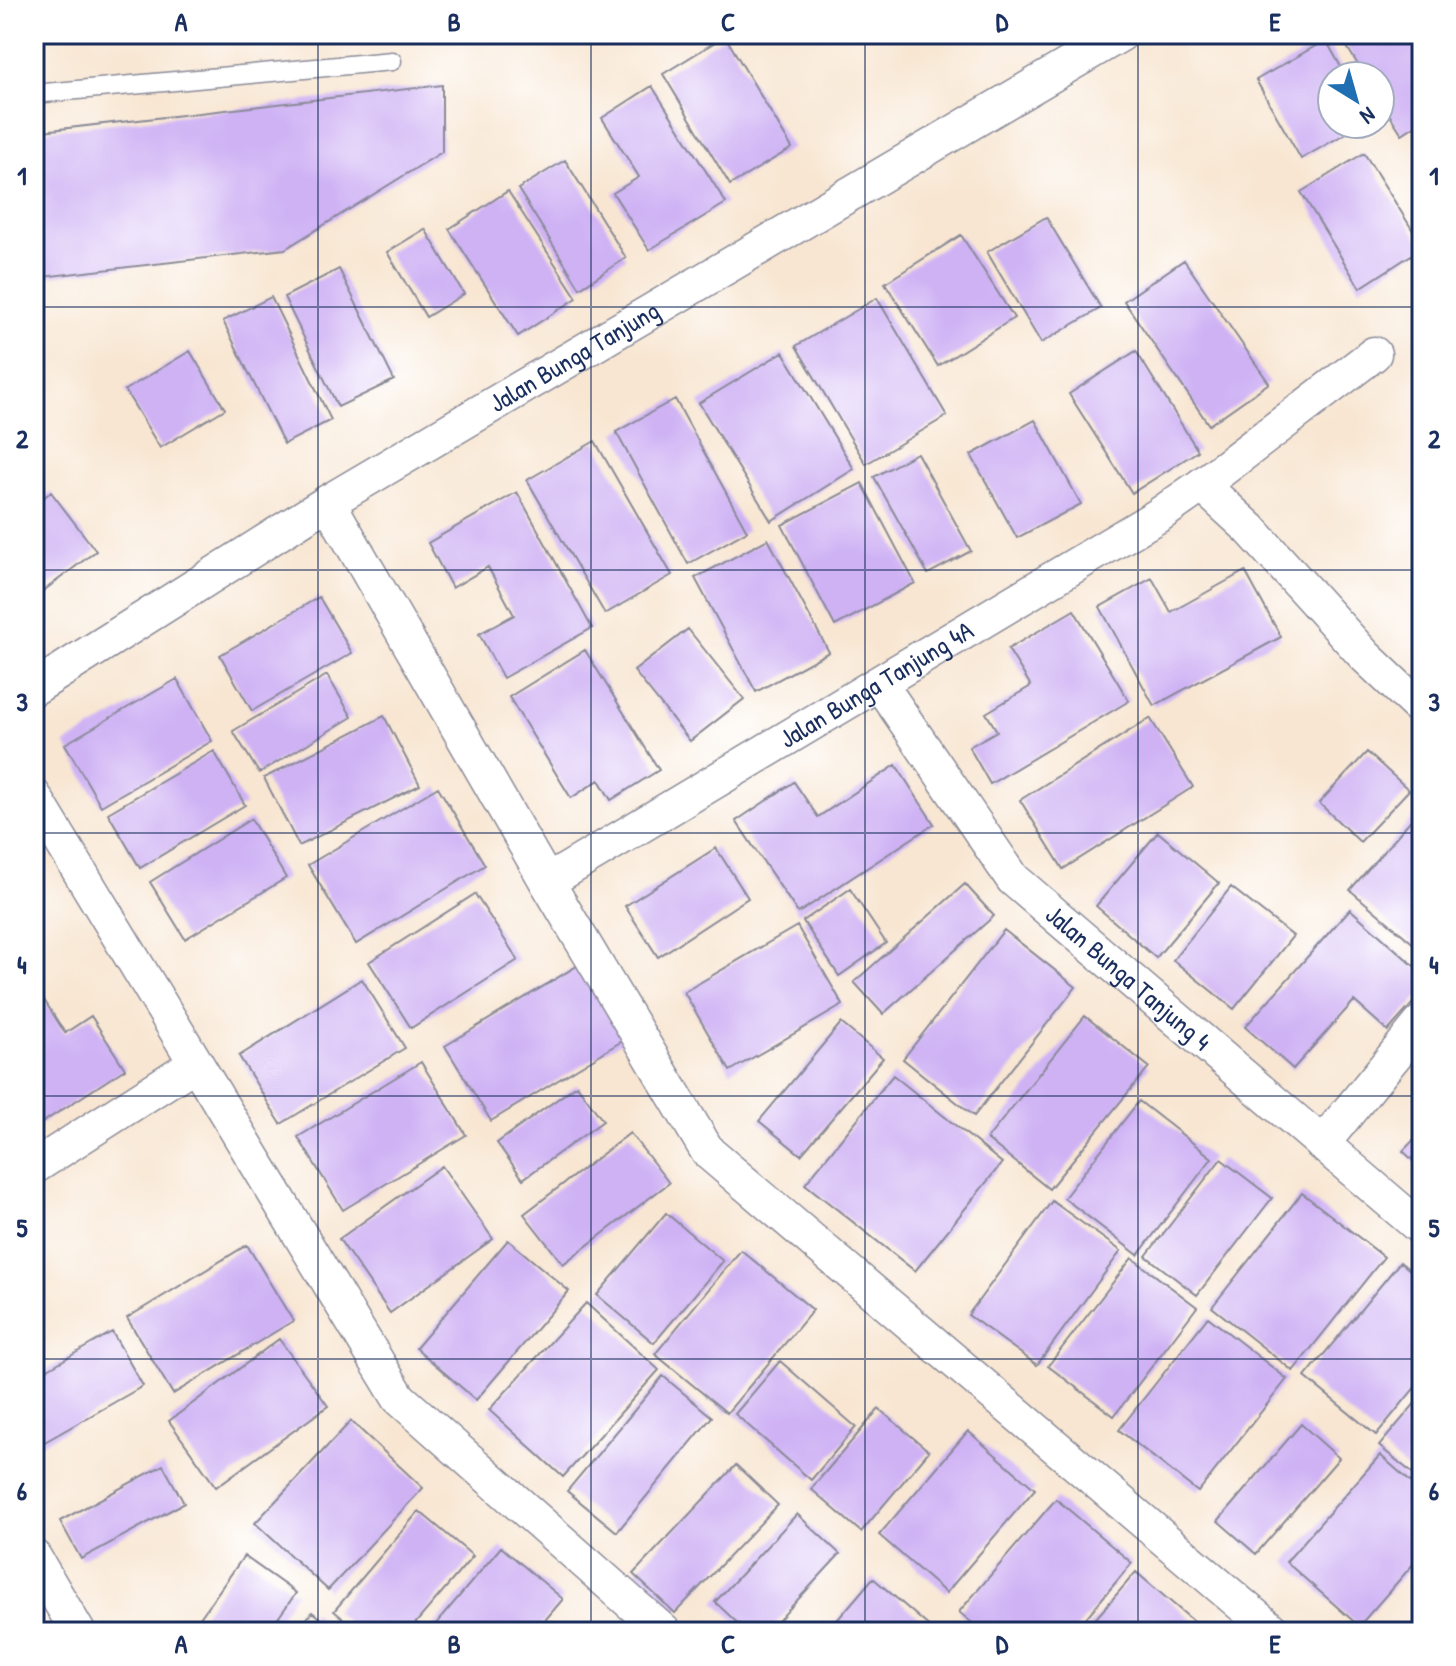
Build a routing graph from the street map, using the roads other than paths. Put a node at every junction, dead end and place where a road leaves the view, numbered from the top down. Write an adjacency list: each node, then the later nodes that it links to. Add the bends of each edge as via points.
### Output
1 (1121, 34): 6 (street, Jalan Bunga Tanjung)
2 (392, 61): 3 (lane)
3 (34, 94)
4 (1374, 354): 5 (street, Jalan Bunga Tanjung 4A)
5 (1202, 485): 7 (street, Jalan Bunga Tanjung 4A); 9 (street)
6 (328, 502): 8 (street, Jalan Bunga Tanjung); 11 (street)
7 (880, 684): 11 (street, Jalan Bunga Tanjung 4A); 14 (street, Jalan Bunga Tanjung 4, via 1013,879)
8 (34, 688)
9 (1422, 710)
10 (34, 796): 13 (street)
11 (547, 882): 20 (street, via 708,1152)
12 (1422, 1022): 14 (street)
13 (196, 1063): 15 (street); 19 (street, via 399,1398)
14 (1322, 1144): 16 (street, Jalan Bunga Tanjung 4)
15 (34, 1167)
16 (1422, 1229)
17 (34, 1557): 18 (street)
18 (78, 1632)
19 (664, 1632)
20 (1274, 1632)

